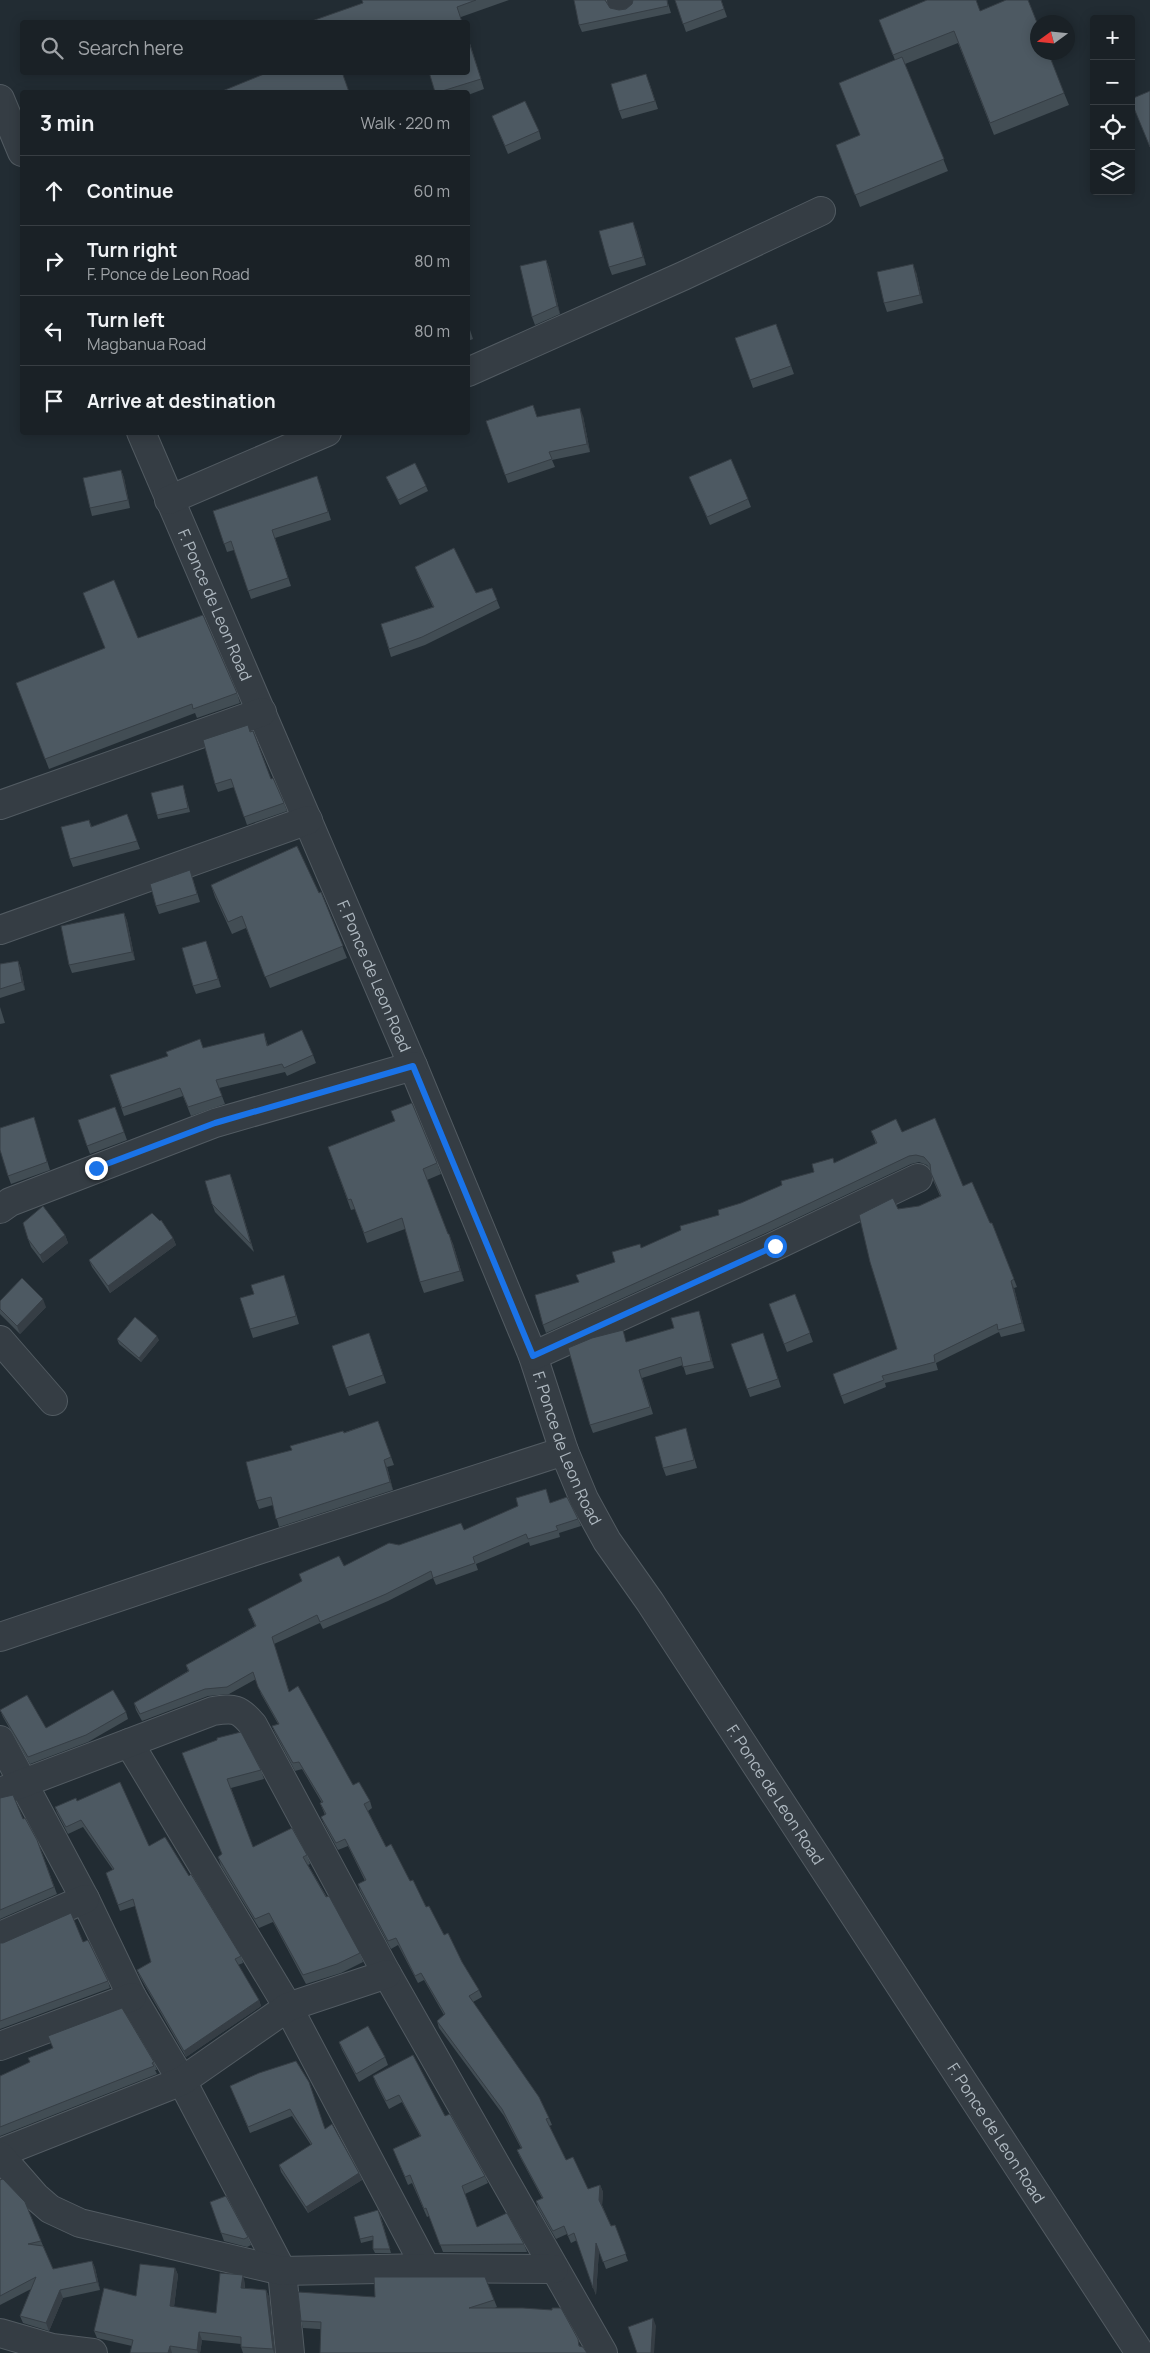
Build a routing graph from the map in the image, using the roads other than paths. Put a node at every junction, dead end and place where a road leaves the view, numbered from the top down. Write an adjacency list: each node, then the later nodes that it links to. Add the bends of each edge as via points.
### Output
1 (0, 99): 2 (street)
2 (20, 147)
3 (821, 211): 4 (street)
4 (470, 371)
5 (142, 435): 7 (street, F. Ponce de Leon Road)
6 (320, 435): 7 (street)
7 (169, 500): 8 (street, F. Ponce de Leon Road)
8 (262, 712): 9 (street); 10 (street, F. Ponce de Leon Road)
9 (0, 805)
10 (308, 820): 11 (street); 12 (street, F. Ponce de Leon Road)
11 (0, 930)
12 (413, 1066): 14 (street, via 215,1123 10,1202); 16 (street, F. Ponce de Leon Road)
13 (918, 1178): 16 (street)
14 (0, 1209)
15 (0, 1340): 17 (street)
16 (533, 1356): 18 (street, F. Ponce de Leon Road)
17 (53, 1401)
18 (564, 1451): 19 (street); 38 (street, F. Ponce de Leon Road, via 606,1541 650,1602)
19 (0, 1638)
20 (0, 1740): 22 (street)
21 (129, 1743): 22 (street); 25 (street, via 212,1712 229,1709 242,1712 253,1724); 27 (street)
22 (11, 1787): 23 (street)
23 (85, 1899): 24 (street); 26 (street)
24 (0, 1936)
25 (387, 1974): 27 (street); 32 (street)
26 (132, 1997): 28 (street); 29 (street)
27 (288, 2007): 29 (street); 31 (street)
28 (0, 2046)
29 (182, 2081): 30 (street); 33 (street)
30 (0, 2155): 33 (street, via 35,2196 50,2208 80,2223)
31 (426, 2268): 32 (street); 33 (street)
32 (554, 2269): 37 (street)
33 (282, 2271): 36 (street)
34 (0, 2333): 35 (street, via 52,2348)
35 (93, 2353)
36 (290, 2353)
37 (604, 2353)
38 (1140, 2353)

